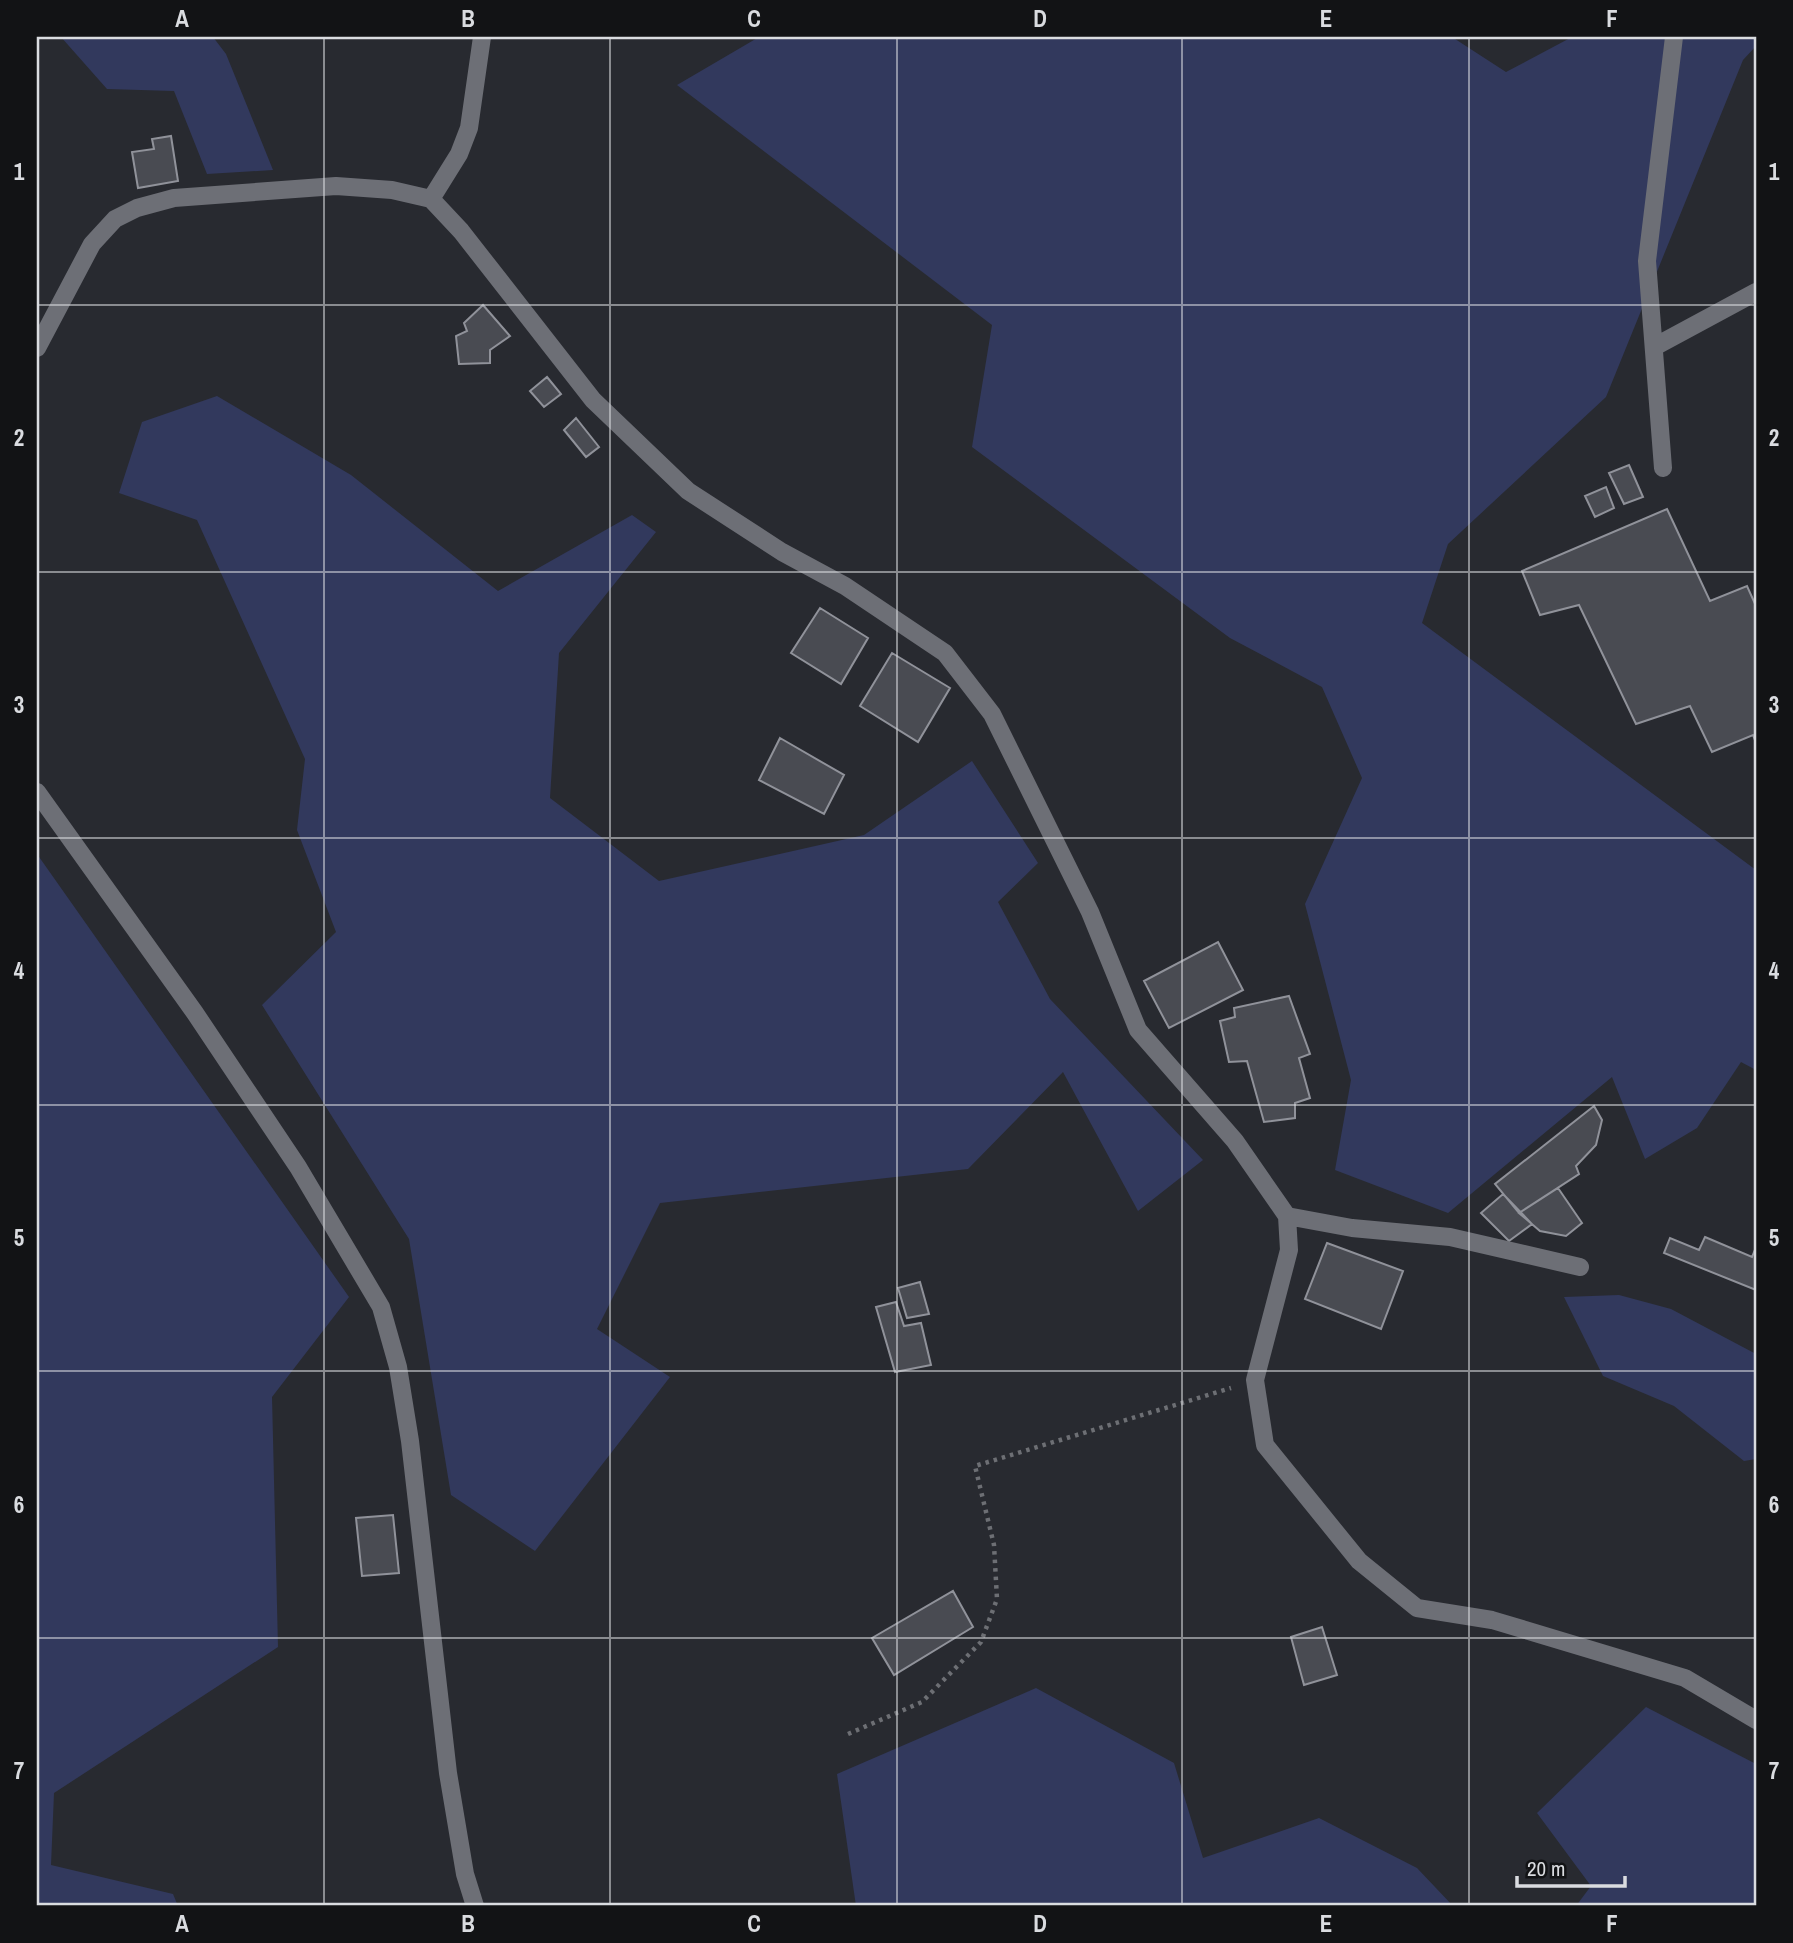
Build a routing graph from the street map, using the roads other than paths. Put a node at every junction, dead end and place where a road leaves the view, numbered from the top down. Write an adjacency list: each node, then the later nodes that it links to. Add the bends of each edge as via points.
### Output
1 (482, 37): 3 (street, via 469,128)
2 (1674, 37): 5 (street, via 1647,261)
3 (431, 200): 6 (street, via 392,190 336,186 174,198 137,208 115,219 92,244); 9 (street, via 461,231 593,400 688,491 945,653 992,714 1090,912 1138,1030 1234,1141)
4 (1756, 292): 5 (street)
5 (1654, 347): 7 (street)
6 (37, 348)
7 (1663, 468)
8 (37, 792): 12 (street, via 298,1167 381,1307 398,1367 410,1441 448,1773)
9 (1287, 1216): 10 (street, via 1352,1228 1450,1237); 11 (street, via 1289,1250 1255,1380 1265,1445 1359,1561 1417,1608 1492,1620 1685,1678)
10 (1580, 1267)
11 (1756, 1720)
12 (475, 1906)

